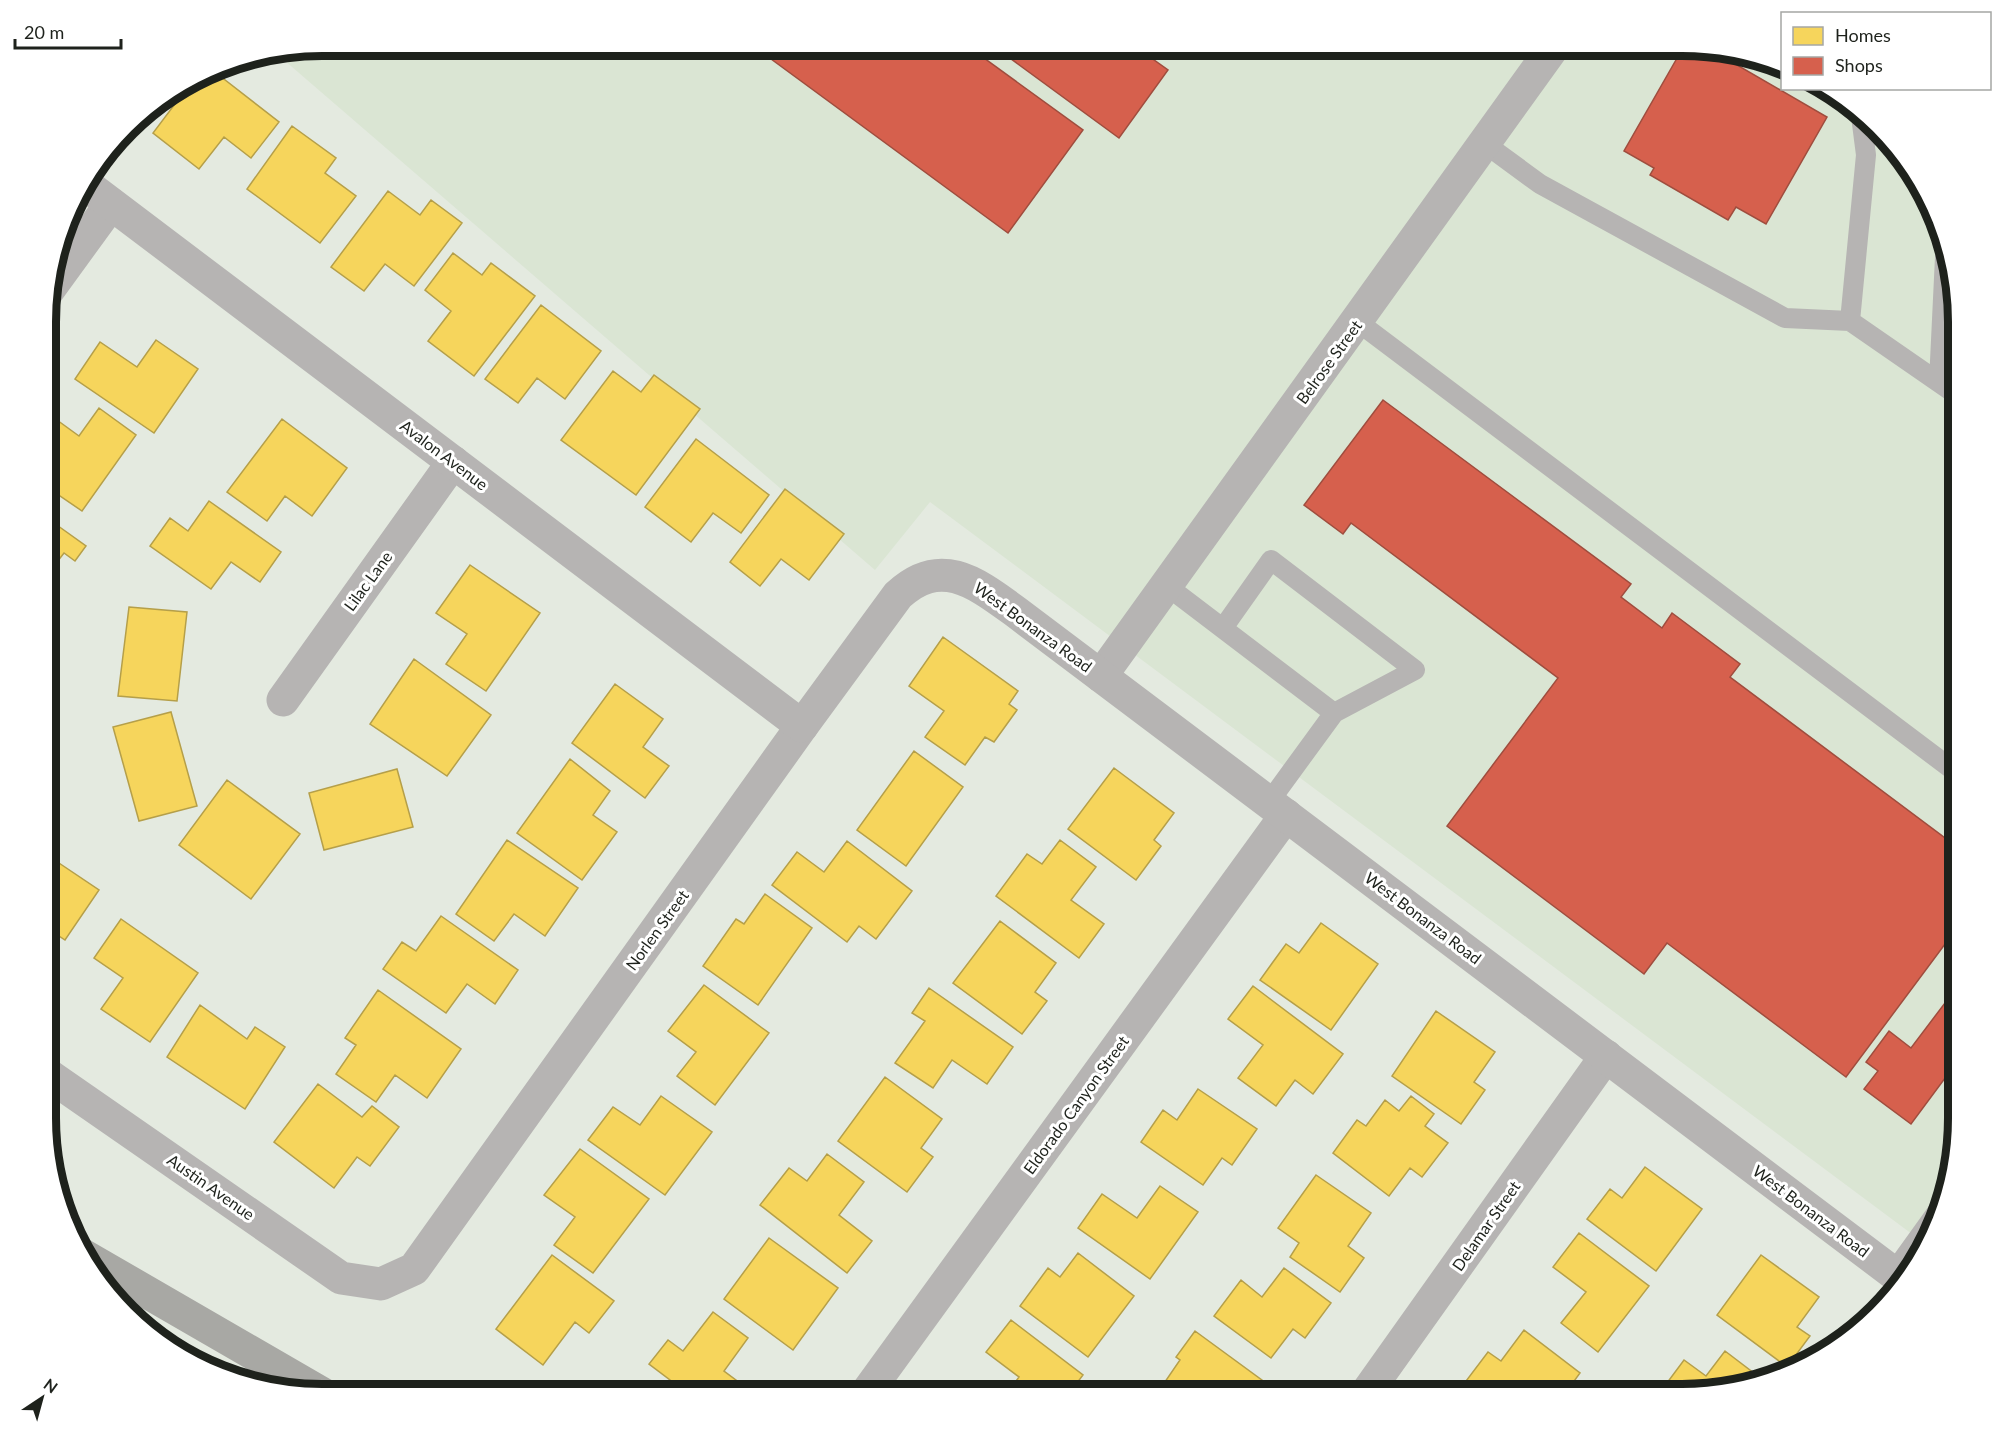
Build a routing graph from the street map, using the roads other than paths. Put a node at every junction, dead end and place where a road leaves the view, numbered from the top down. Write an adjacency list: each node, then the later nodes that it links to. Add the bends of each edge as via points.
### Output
1 (1546, 56): 3 (street, Belrose Street)
2 (1862, 126): 8 (lane, via 1866,155)
3 (1484, 143): 8 (lane, via 1540,184 1785,318); 9 (street, Belrose Street)
4 (91, 188): 5 (street, Avalon Avenue)
5 (111, 204): 6 (street); 12 (street, Avalon Avenue)
6 (60, 274)
7 (1944, 280): 10 (lane)
8 (1850, 321): 10 (lane)
9 (1358, 322): 14 (street, Belrose Street); 20 (lane)
10 (1939, 382): 11 (lane)
11 (1948, 388)
12 (453, 462): 17 (street, Lilac Lane); 19 (street, Avalon Avenue)
13 (933, 575): 16 (street, West Bonanza Road, via 947,574 976,585); 19 (street, Norlen Street, via 911,584 898,595)
14 (1167, 586): 15 (lane); 16 (street, Belrose Street)
15 (1223, 628): 18 (lane); 18 (lane, via 1271,560 1415,670)
16 (1101, 676): 21 (street, West Bonanza Road)
17 (283, 700)
18 (1334, 713): 21 (lane)
19 (802, 726): 26 (street, Norlen Street, via 414,1269)
20 (1948, 765)
21 (1277, 809): 22 (street, West Bonanza Road); 28 (street, Eldorado Canyon Street)
22 (1606, 1056): 25 (street, West Bonanza Road); 29 (street, Delamar Street)
23 (56, 1080): 26 (street, Austin Avenue, via 341,1278)
24 (99, 1264): 27 (highway)
25 (1897, 1275)
26 (381, 1284)
27 (306, 1384)
28 (874, 1384)
29 (1373, 1384)

